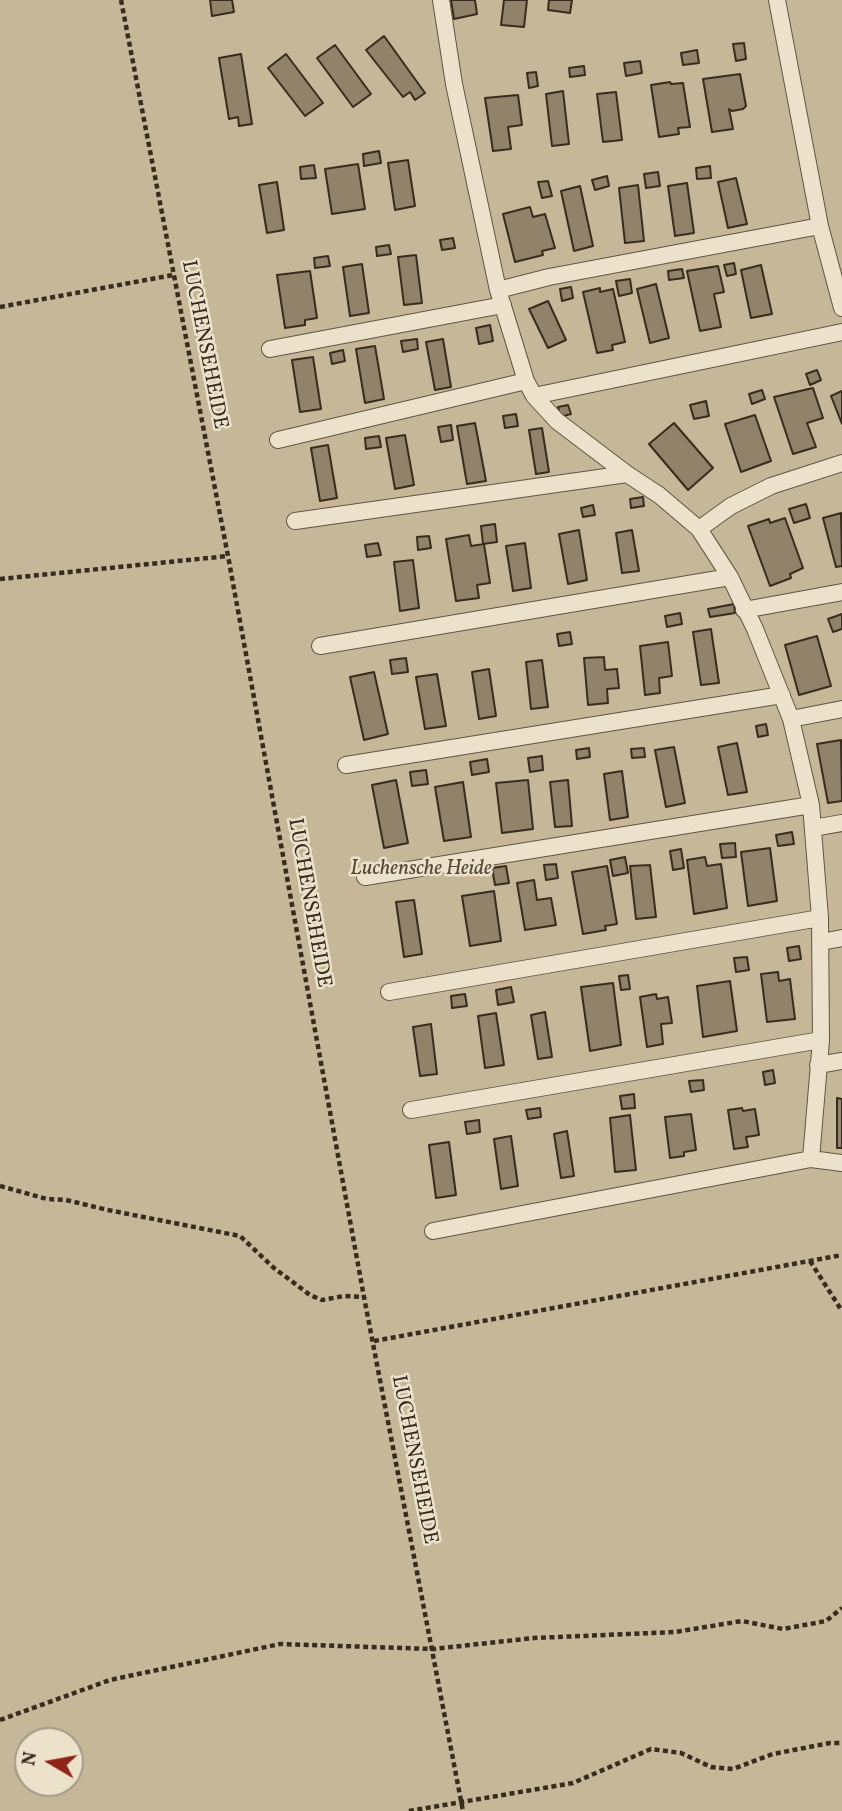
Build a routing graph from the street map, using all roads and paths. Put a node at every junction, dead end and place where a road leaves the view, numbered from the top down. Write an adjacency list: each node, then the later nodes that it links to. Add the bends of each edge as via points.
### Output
1 (121, 0): 5 (path, LUCHENSEHEIDE)
2 (441, 0): 6 (lane, via 454,84)
3 (778, 0): 4 (lane)
4 (820, 226): 6 (lane, via 549,277); 8 (lane)
5 (173, 275): 7 (path); 18 (path, LUCHENSEHEIDE)
6 (500, 298): 10 (lane); 11 (lane)
7 (0, 307)
8 (842, 308)
9 (842, 332): 12 (lane)
10 (270, 349)
11 (526, 381): 12 (lane); 13 (lane)
12 (534, 396): 15 (lane, via 557,421)
13 (278, 440)
14 (842, 463): 17 (lane, via 771,486)
15 (627, 474): 16 (lane); 17 (lane)
16 (295, 521)
17 (699, 529): 19 (lane)
18 (228, 556): 20 (path); 46 (path, LUCHENSEHEIDE)
19 (730, 577): 22 (lane); 23 (lane)
20 (0, 579)
21 (842, 592): 22 (lane)
22 (744, 610): 24 (lane)
23 (320, 646)
24 (782, 695): 26 (lane); 27 (lane)
25 (842, 709): 26 (lane)
26 (790, 719): 28 (lane)
27 (346, 765)
28 (811, 805): 30 (lane); 31 (lane)
29 (842, 823): 30 (lane)
30 (813, 828): 32 (lane)
31 (365, 877)
32 (820, 918): 34 (lane); 35 (lane)
33 (842, 938): 34 (lane)
34 (821, 942): 36 (lane)
35 (389, 992)
36 (821, 1040): 38 (lane); 39 (lane)
37 (842, 1060): 38 (lane)
38 (818, 1065): 40 (lane)
39 (411, 1110)
40 (811, 1159): 41 (lane); 43 (lane)
41 (842, 1163)
42 (0, 1186): 46 (path, via 240,1236 310,1295 322,1300)
43 (433, 1231)
44 (842, 1255): 45 (path)
45 (810, 1261): 47 (path); 48 (path)
46 (364, 1297): 48 (path, LUCHENSEHEIDE)
47 (842, 1311)
48 (374, 1341): 50 (path, LUCHENSEHEIDE)
49 (842, 1608): 50 (path, via 826,1621 783,1629 742,1621 675,1632 534,1638)
50 (433, 1649): 51 (path, via 280,1644 110,1680); 53 (path, LUCHENSEHEIDE)
51 (0, 1720)
52 (842, 1743): 53 (path, via 773,1754 733,1769 651,1749 573,1783)
53 (461, 1801): 54 (path); 55 (path, LUCHENSEHEIDE)
54 (409, 1811)
55 (463, 1811)

